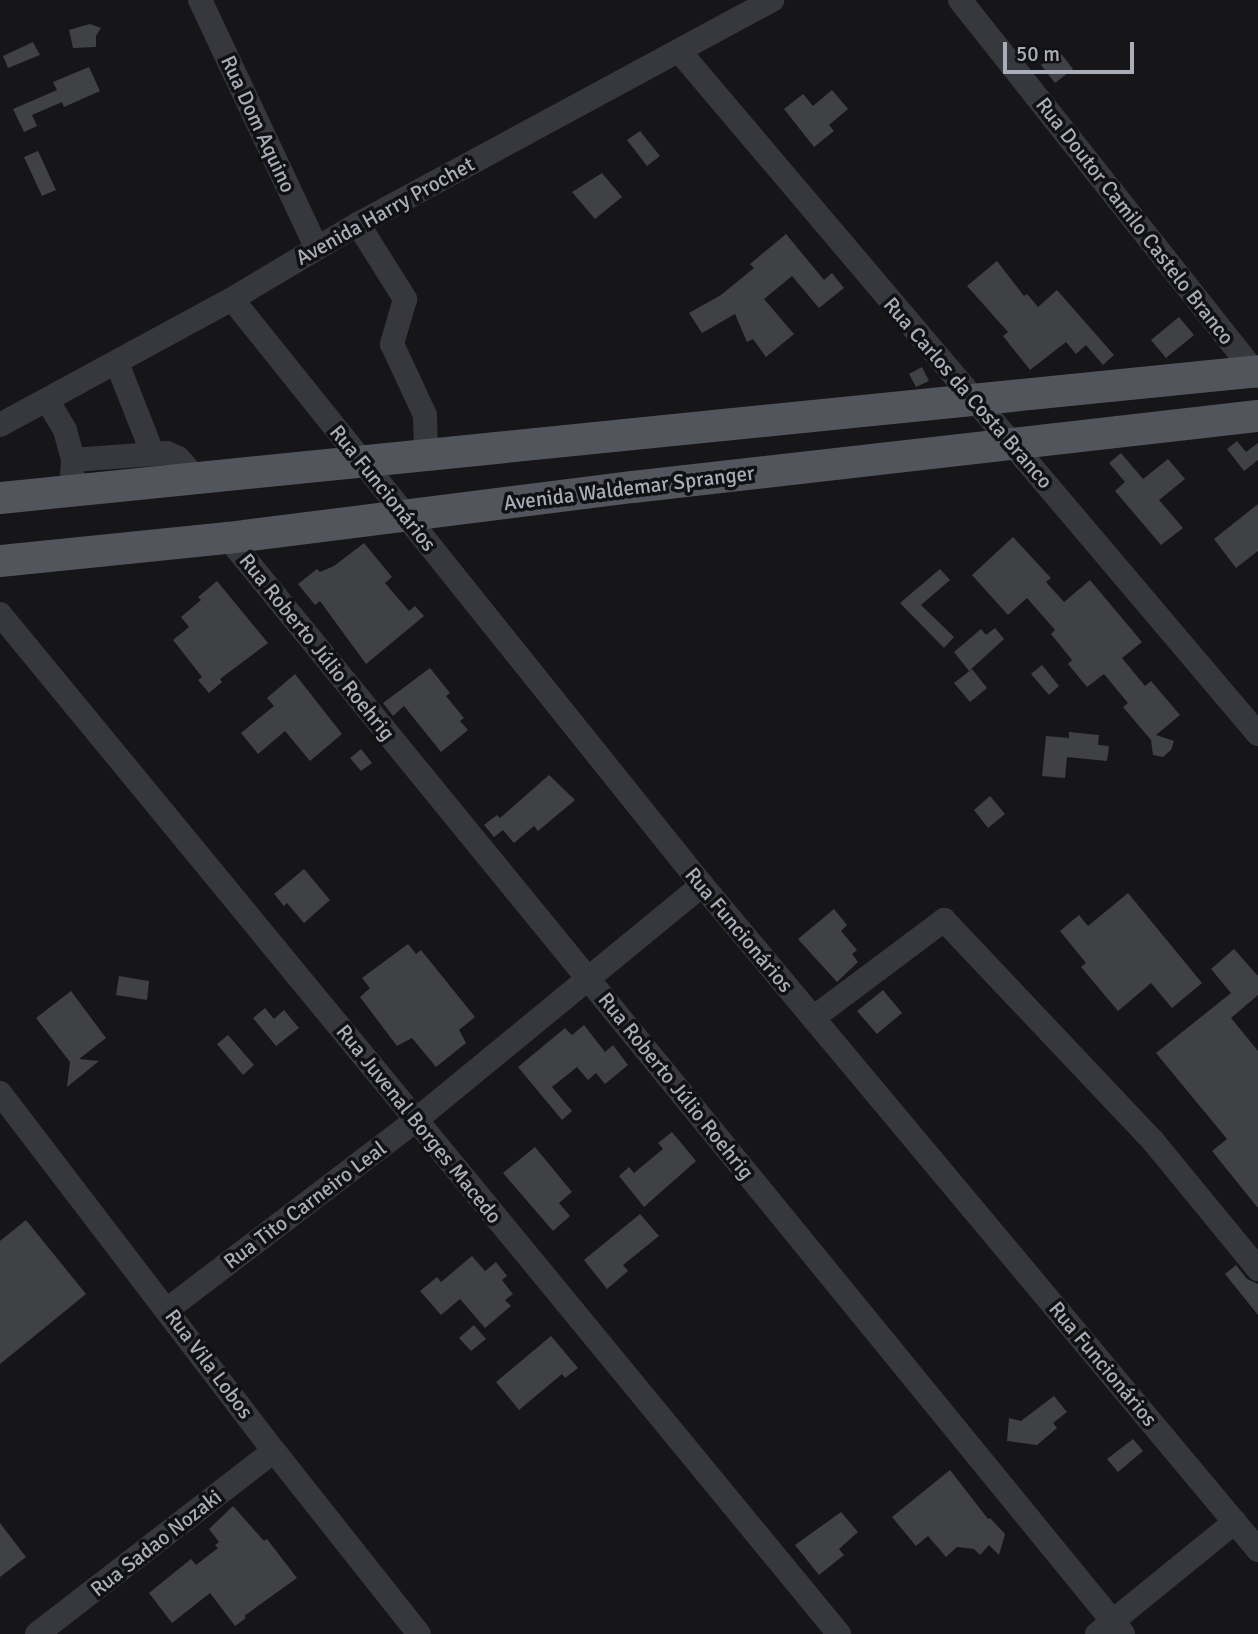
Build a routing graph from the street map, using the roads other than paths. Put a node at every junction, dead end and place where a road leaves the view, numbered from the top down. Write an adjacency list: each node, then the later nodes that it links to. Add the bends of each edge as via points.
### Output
1 (200, 0): 6 (street, Rua Dom Aquino)
2 (772, 0): 4 (street, Avenida Harry Prochet)
3 (961, 0): 9 (street, Rua Doutor Camilo Castelo Branco)
4 (680, 52): 5 (street, Avenida Harry Prochet); 10 (street, Rua Carlos da Costa Branco)
5 (358, 224): 6 (street, Avenida Harry Prochet); 17 (street, via 405,299 392,344 425,415)
6 (316, 247): 7 (street, Avenida Harry Prochet)
7 (232, 299): 8 (street, Avenida Harry Prochet); 18 (street, Rua Funcionários)
8 (117, 363): 11 (street, Avenida Harry Prochet); 16 (street)
9 (1257, 372): 10 (main road)
10 (970, 398): 14 (main road); 15 (street, Rua Carlos da Costa Branco)
11 (47, 400): 13 (street, Avenida Harry Prochet); 19 (street, via 65,430)
12 (1258, 416): 15 (main road, Avenida Waldemar Spranger)
13 (0, 425)
14 (619, 436): 17 (main road); 21 (main road)
15 (1010, 442): 21 (main road, Avenida Waldemar Spranger); 27 (street, Rua Carlos da Costa Branco)
16 (152, 452): 19 (street); 20 (street, via 178,458)
17 (426, 456): 18 (main road)
18 (362, 462): 20 (main road); 23 (street, Rua Funcionários)
19 (72, 475): 20 (main road); 22 (main road)
20 (194, 476)
21 (633, 486): 23 (main road, Avenida Waldemar Spranger)
22 (2, 494)
23 (406, 517): 24 (main road, Avenida Waldemar Spranger); 28 (street, Rua Funcionários)
24 (228, 538): 25 (main road, Avenida Waldemar Spranger); 29 (street, Rua Roberto Júlio Roehrig)
25 (0, 561)
26 (0, 614): 32 (street, Rua Juvenal Borges Macedo)
27 (1258, 734)
28 (702, 885): 29 (street, Rua Tito Carneiro Leal); 30 (street, Rua Funcionários)
29 (590, 980): 32 (street, Rua Tito Carneiro Leal); 38 (street, Rua Roberto Júlio Roehrig)
30 (813, 1018): 33 (street, via 944,920 1153,1141); 36 (street, Rua Funcionários)
31 (0, 1093): 34 (street, Rua Vila Lobos)
32 (416, 1120): 34 (street, Rua Tito Carneiro Leal); 41 (street, Rua Juvenal Borges Macedo)
33 (1258, 1269)
34 (168, 1310): 35 (street, Rua Vila Lobos)
35 (274, 1451): 39 (street, Rua Sadao Nozaki); 40 (street, Rua Vila Lobos)
36 (1235, 1522): 37 (street, Rua Funcionários); 38 (street)
37 (1258, 1550)
38 (1111, 1630)
39 (37, 1634)
40 (419, 1634)
41 (839, 1634)

